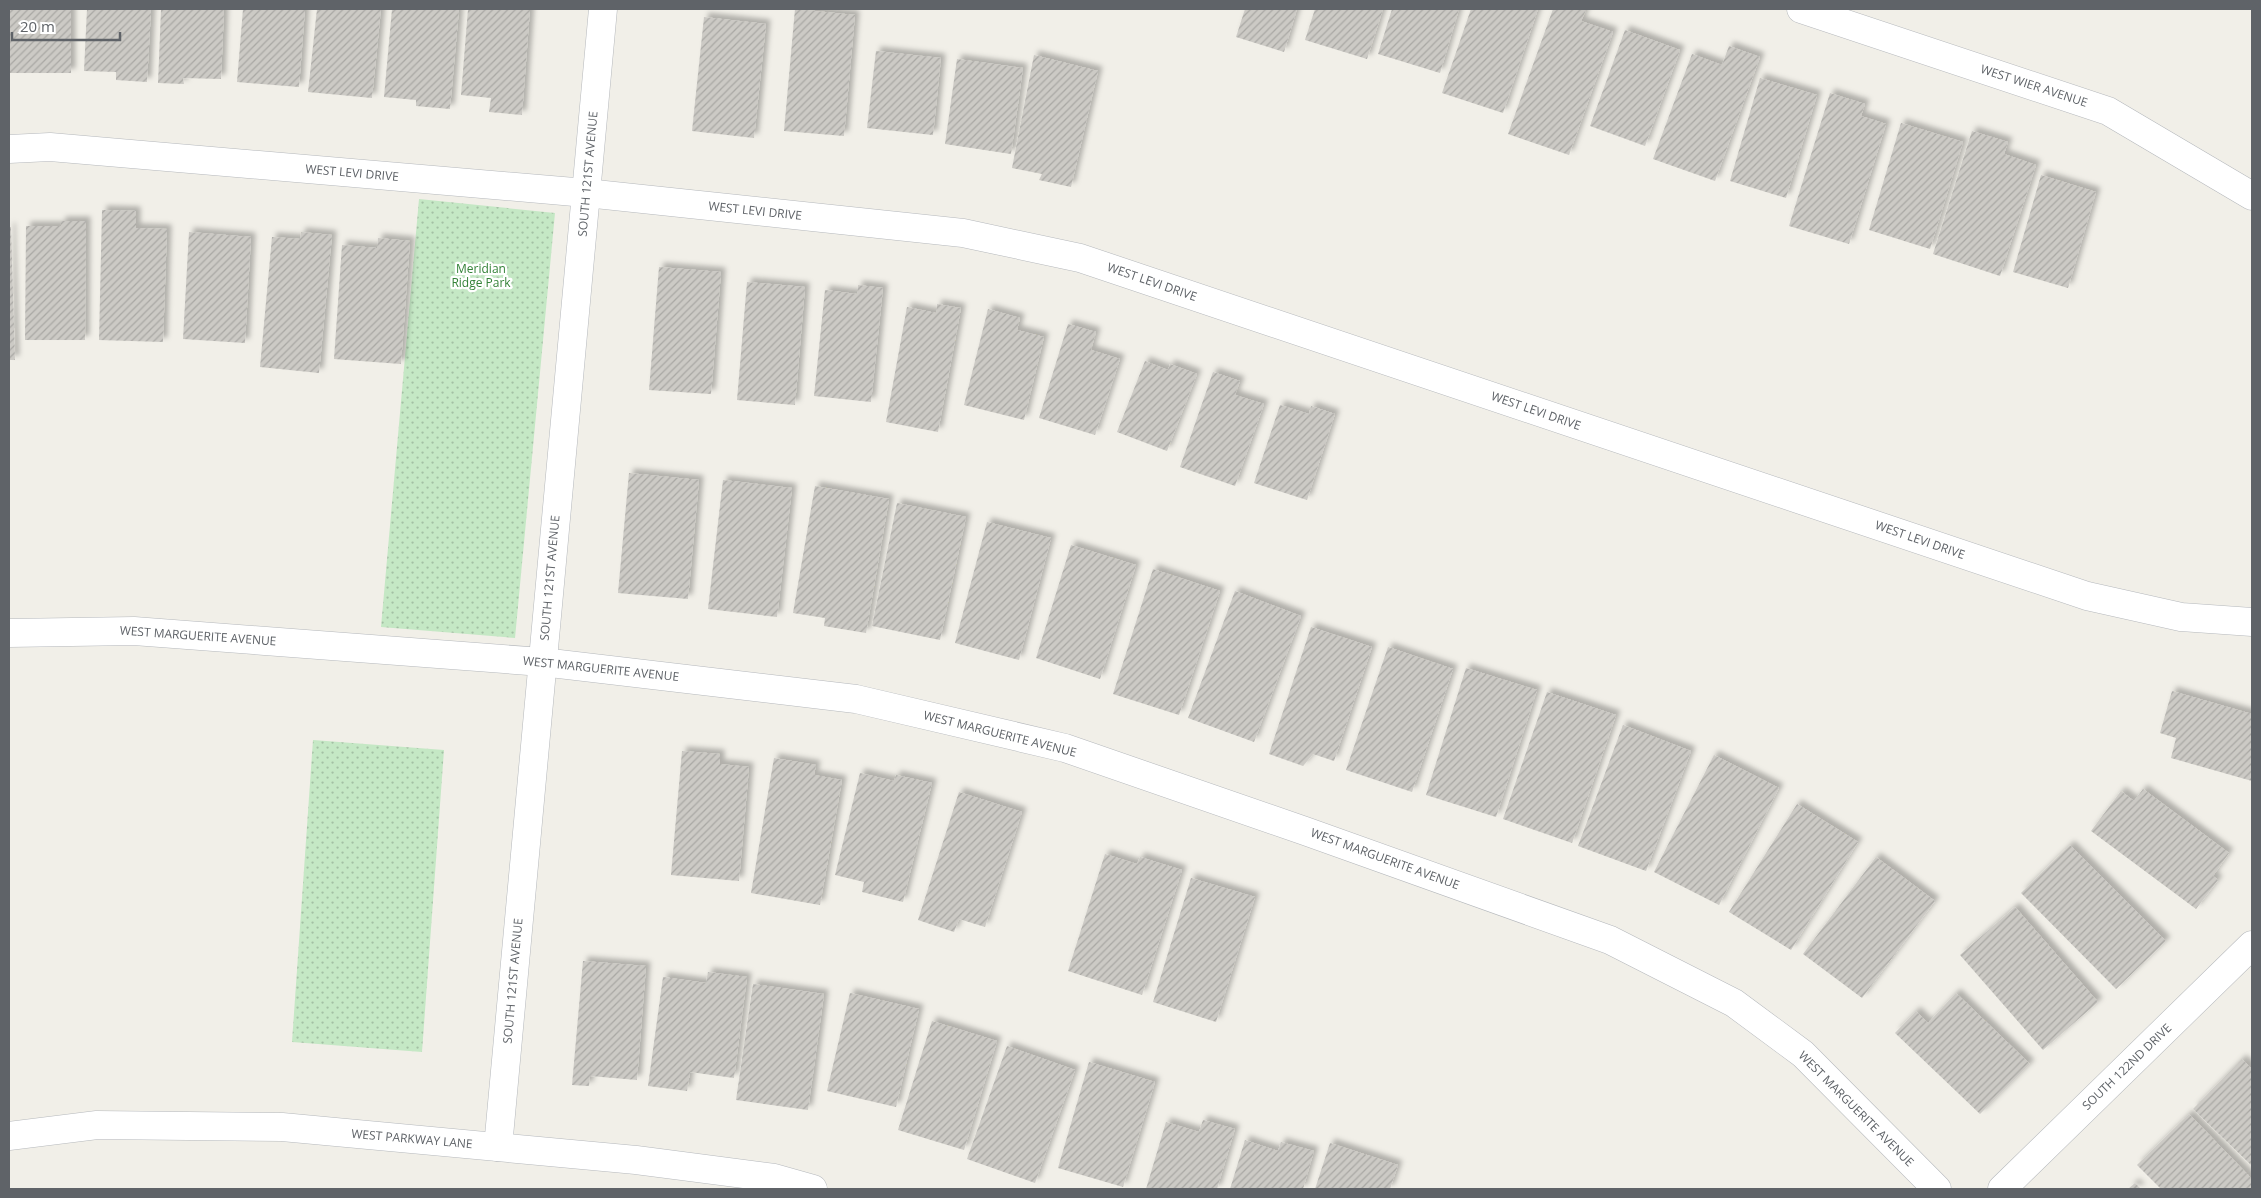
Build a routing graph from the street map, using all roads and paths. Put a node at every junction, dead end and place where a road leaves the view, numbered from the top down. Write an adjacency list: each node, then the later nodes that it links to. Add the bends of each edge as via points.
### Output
1 (603, 9): 4 (street, SOUTH 121ST AVENUE)
2 (1802, 9): 5 (street, WEST WIER AVENUE, via 2108,111)
3 (9, 148): 4 (street, WEST LEVI DRIVE, via 50,147)
4 (586, 193): 6 (street, WEST LEVI DRIVE, via 963,233 1080,258 2087,596 2181,616); 8 (street, SOUTH 121ST AVENUE)
5 (2252, 196)
6 (2252, 622)
7 (9, 633): 8 (street, WEST MARGUERITE AVENUE, via 134,630)
8 (542, 662): 11 (street, SOUTH 121ST AVENUE); 13 (street, WEST MARGUERITE AVENUE, via 856,698 1065,748 1610,940 1734,1003 1803,1054)
9 (2252, 945): 14 (street, SOUTH 122ND DRIVE)
10 (9, 1136): 11 (street, WEST PARKWAY LANE, via 97,1125 282,1127)
11 (498, 1146): 12 (street, WEST PARKWAY LANE, via 764,1177)
12 (813, 1189)
13 (1937, 1189)
14 (2002, 1189)

